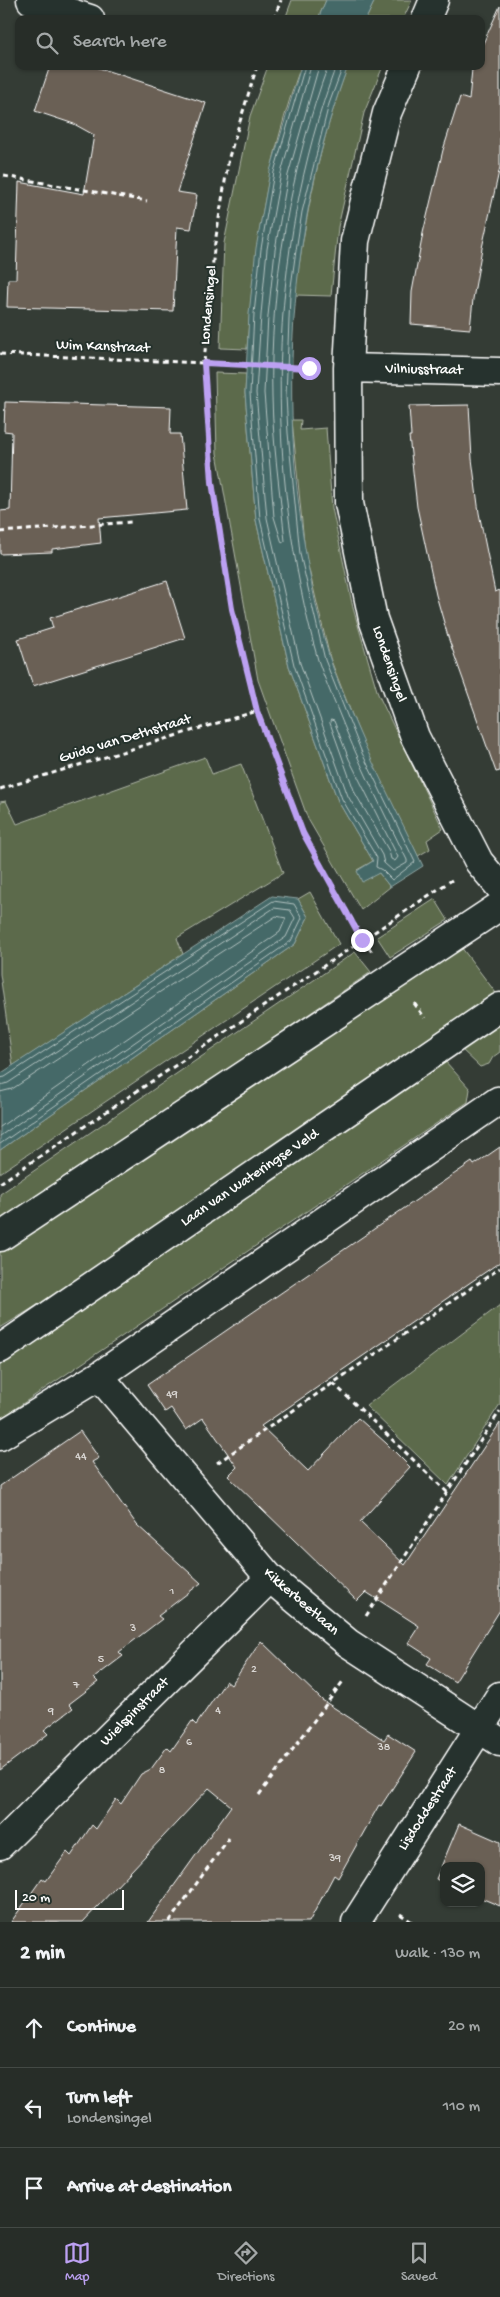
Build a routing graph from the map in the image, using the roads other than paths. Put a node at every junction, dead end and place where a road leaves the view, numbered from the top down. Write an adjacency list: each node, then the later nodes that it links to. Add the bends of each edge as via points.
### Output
1 (31, 0): 3 (street)
2 (434, 0): 4 (street)
3 (78, 15)
4 (428, 15)
5 (404, 70): 6 (street, Londensingel, via 387,113 355,241)
6 (348, 368): 7 (street, Vilniusstraat); 8 (street, Londensingel, via 349,503 373,619 414,737 479,862)
7 (500, 372)
8 (500, 887)
9 (500, 906): 12 (street)
10 (500, 1007): 13 (street, Laan van Wateringse Veld)
11 (499, 1101): 14 (street)
12 (0, 1237)
13 (0, 1349)
14 (99, 1376): 15 (street); 16 (street, Kikkerbeetlaan)
15 (0, 1436)
16 (270, 1578): 18 (street, Kikkerbeetlaan, via 356,1648); 19 (street, Wielspinstraat)
17 (500, 1696): 18 (street, Lisdoddestraat)
18 (489, 1736): 20 (street, Lisdoddestraat)
19 (0, 1846)
20 (356, 1922)

